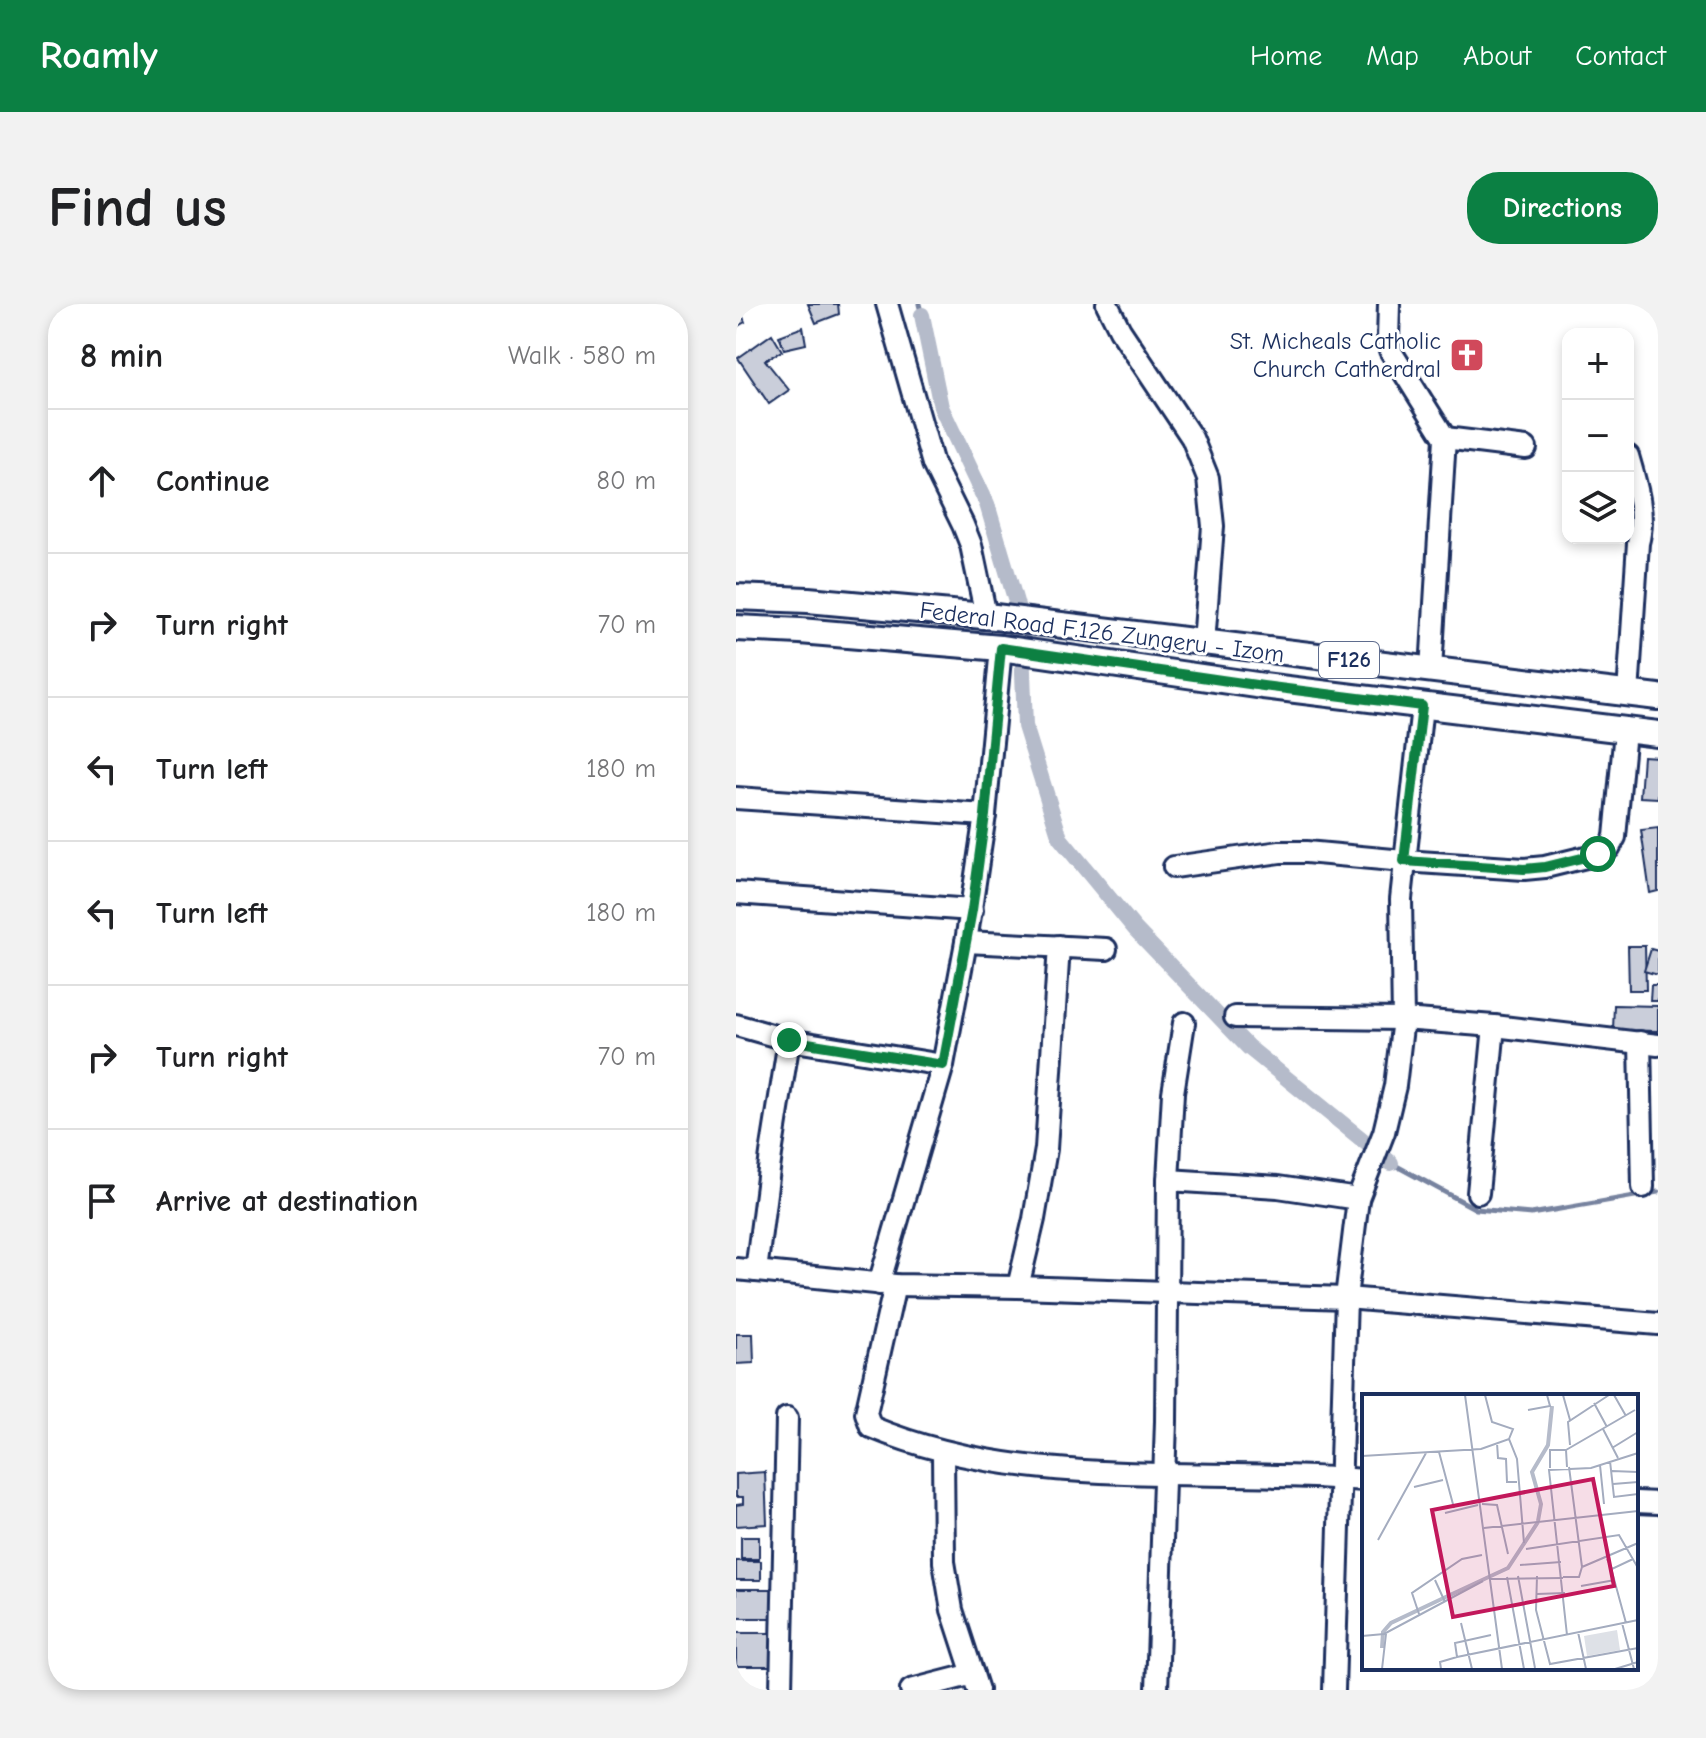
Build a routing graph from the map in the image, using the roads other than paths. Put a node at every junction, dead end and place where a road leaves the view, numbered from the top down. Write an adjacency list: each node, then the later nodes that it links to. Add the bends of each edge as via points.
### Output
1 (887, 304): 9 (street, via 933,464 971,545)
2 (1107, 304): 11 (street, via 1192,438 1208,478 1213,526)
3 (1389, 304): 4 (street, via 1390,350)
4 (1445, 438): 5 (street); 14 (street)
5 (1526, 448)
6 (1634, 466): 7 (street)
7 (1648, 491): 16 (street, via 1638,543)
8 (736, 597): 9 (main road, Federal Road F.126 Zungeru - Izom / F126)
9 (991, 616): 11 (main road, Federal Road F.126 Zungeru - Izom / F126)
10 (736, 628): 12 (main road, Federal Road F.126 Zungeru - Izom / F126)
11 (1204, 643): 13 (main road, Federal Road F.126 Zungeru - Izom / F126)
12 (1004, 649): 15 (main road, Federal Road F.126 Zungeru - Izom / F126); 22 (street)
13 (1267, 651): 14 (main road, Federal Road F.126 Zungeru - Izom / F126); 15 (main road)
14 (1431, 670): 16 (main road, Federal Road F.126 Zungeru - Izom / F126)
15 (1263, 686): 18 (main road, Federal Road F.126 Zungeru - Izom / F126)
16 (1628, 694): 17 (main road, Federal Road F.126 Zungeru - Izom / F126)
17 (1658, 697)
18 (1422, 706): 19 (main road, Federal Road F.126 Zungeru - Izom / F126); 23 (street)
19 (1625, 731): 20 (main road, Federal Road F.126 Zungeru - Izom / F126); 23 (street, via 1615,837 1609,848 1524,869)
20 (1658, 734)
21 (736, 798): 22 (street)
22 (985, 815): 26 (street)
23 (1404, 861): 24 (street, via 1293,852); 31 (street)
24 (1174, 867)
25 (736, 893): 26 (street)
26 (972, 910): 27 (street)
27 (966, 942): 28 (street); 37 (street)
28 (1059, 946): 29 (street); 44 (street, via 1046,1149)
29 (1106, 949)
30 (1235, 1017): 31 (street)
31 (1403, 1019): 34 (street); 41 (street, via 1394,1097)
32 (1184, 1023): 38 (street)
33 (736, 1025): 35 (street)
34 (1494, 1026): 36 (street); 40 (street)
35 (789, 1040): 37 (street); 42 (street)
36 (1649, 1044): 39 (street)
37 (943, 1065): 43 (street)
38 (1168, 1180): 41 (street); 45 (street)
39 (1643, 1187)
40 (1478, 1193)
41 (1358, 1199): 46 (street)
42 (746, 1270): 43 (street)
43 (887, 1285): 44 (street); 49 (street, via 866,1413 871,1427)
44 (1018, 1287): 45 (street)
45 (1168, 1292): 46 (street); 50 (street)
46 (1346, 1298): 47 (street); 51 (street)
47 (1658, 1324)
48 (787, 1418): 56 (street)
49 (943, 1452): 50 (street, via 1010,1464); 55 (street, via 944,1562 952,1610)
50 (1163, 1474): 51 (street); 58 (street)
51 (1341, 1478): 52 (street); 59 (street)
52 (1362, 1480)
53 (1638, 1502): 54 (street)
54 (1658, 1503)
55 (976, 1682): 57 (street)
56 (781, 1690)
57 (911, 1690)
58 (1157, 1690)
59 (1334, 1690)

